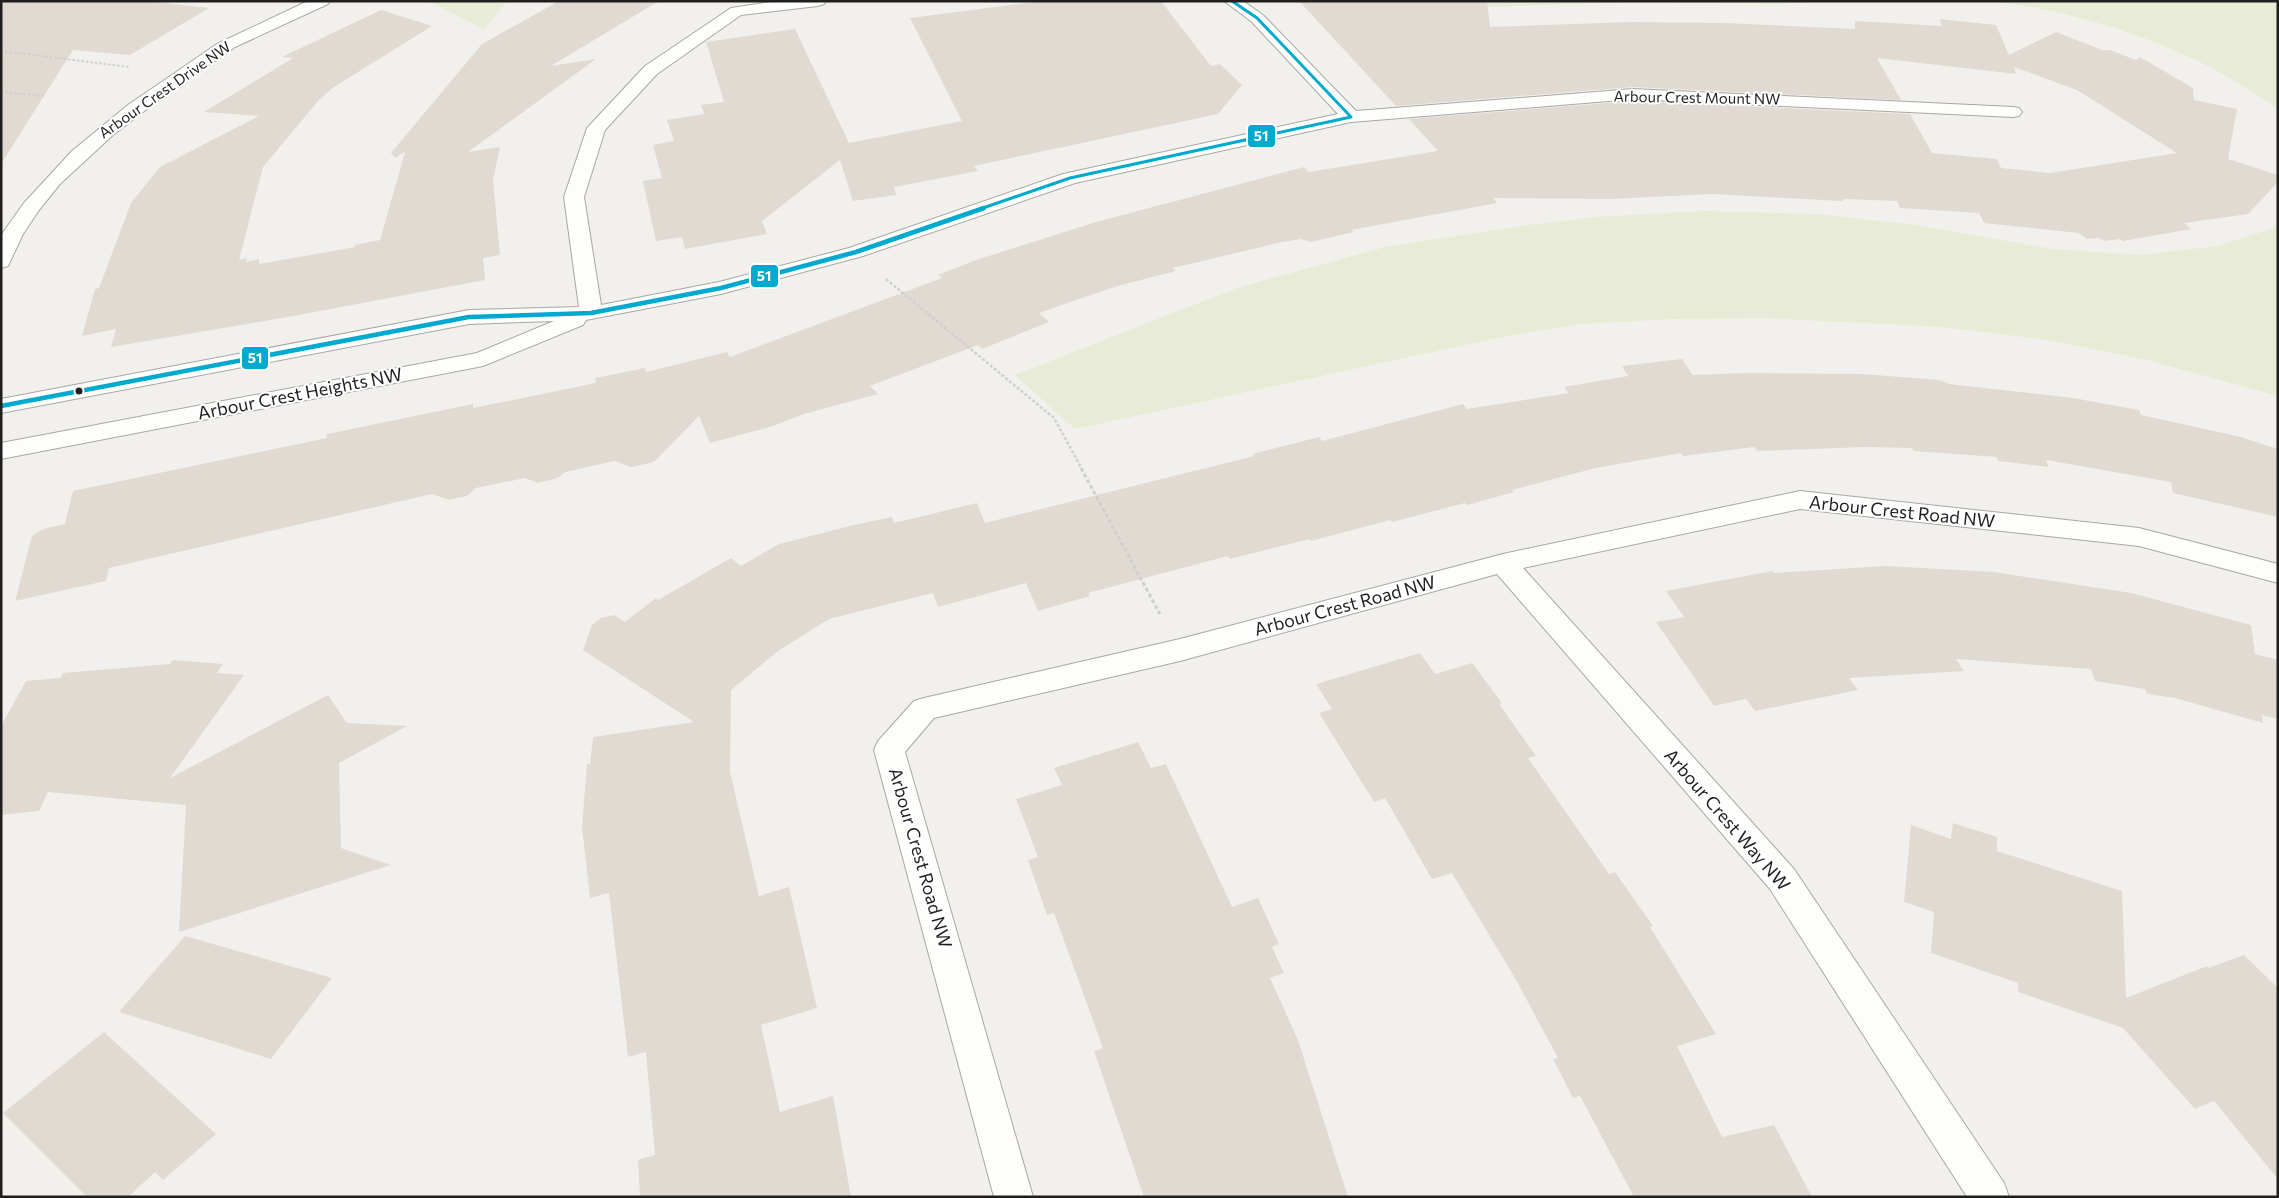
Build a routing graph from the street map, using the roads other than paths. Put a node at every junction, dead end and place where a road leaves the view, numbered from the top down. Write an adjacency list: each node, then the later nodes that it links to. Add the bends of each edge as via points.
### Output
1 (322, 1): 6 (street, Arbour Crest Drive NW, via 234,41 158,91 96,139)
2 (818, 1): 8 (street, via 737,11 650,70 596,128 574,197)
3 (1232, 1): 5 (street, via 1257,18)
4 (2013, 112): 5 (street, Arbour Crest Mount NW, via 1633,94)
5 (1351, 117): 8 (street, Arbour Crest Heights NW, via 1070,178 856,252 721,288)
6 (11, 224): 7 (street, Arbour Crest Drive NW)
7 (1, 262)
8 (591, 313): 9 (street, Arbour Crest Heights NW, via 469,317); 10 (street, Arbour Crest Heights NW, via 484,358)
9 (1, 406)
10 (1, 451)
11 (1503, 564): 12 (street, Arbour Crest Road NW, via 1800,500 2139,537); 13 (street, Arbour Crest Road NW, via 1180,650 924,709 889,750); 14 (street, Arbour Crest Way NW, via 1782,879)
12 (2278, 574)
13 (1014, 1197)
14 (1990, 1197)

